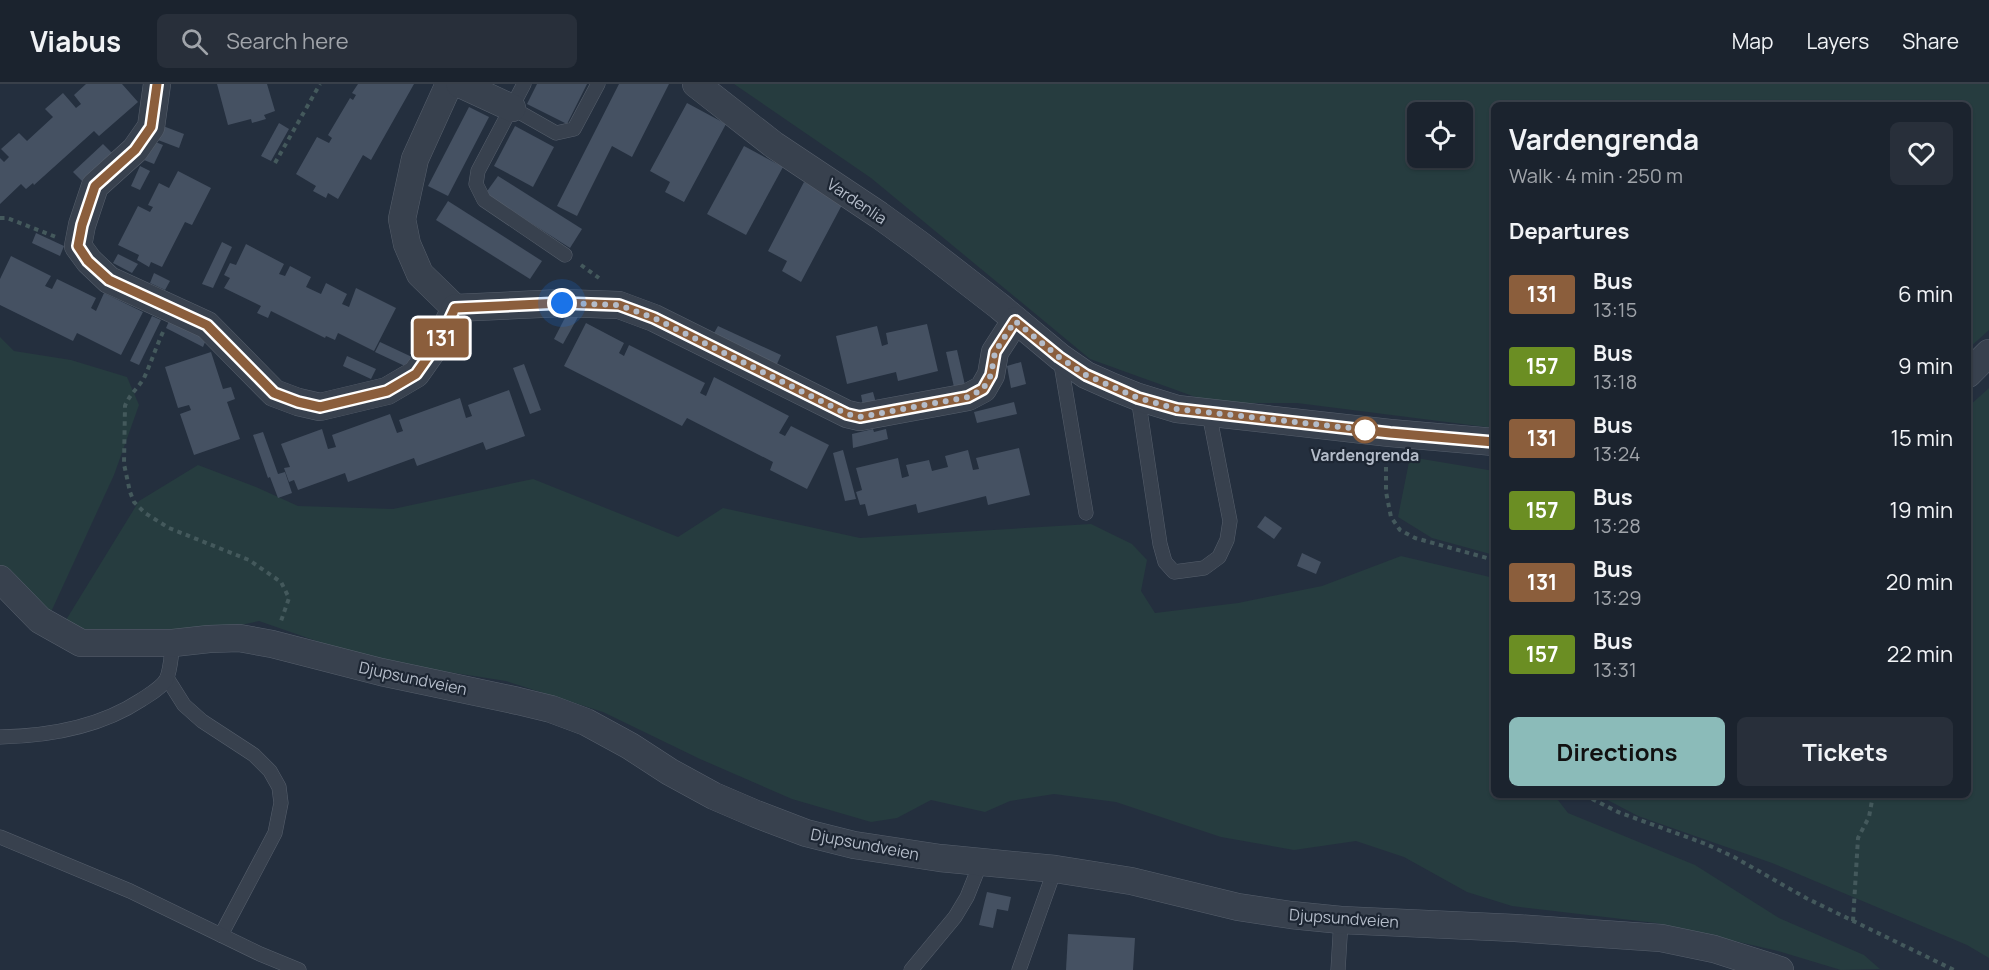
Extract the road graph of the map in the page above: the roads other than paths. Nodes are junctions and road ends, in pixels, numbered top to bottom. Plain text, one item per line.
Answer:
1 (157, 84) edge
2 (449, 84) edge
3 (460, 84) edge
4 (598, 84) edge
5 (696, 84) edge
6 (518, 96) edge
7 (565, 255) dead end
8 (455, 308) junction
9 (1015, 321) junction
10 (1989, 352) edge
11 (1059, 357) junction
12 (1971, 371) edge
13 (1138, 398) junction
14 (1209, 413) junction
15 (1491, 442) edge
16 (1086, 513) dead end
17 (0, 579) edge
18 (173, 644) junction
19 (167, 678) junction
20 (0, 737) edge
21 (0, 837) edge
22 (981, 862) junction
23 (1055, 869) junction
24 (1341, 921) junction
25 (221, 936) junction
26 (299, 970) edge
27 (911, 970) edge
28 (1019, 970) edge
29 (1338, 970) edge
30 (1780, 970) edge

1 - 8 street
2 - 8 street
3 - 6 street
4 - 6 lane
5 - 9 street, Vardenlia
6 - 7 lane
8 - 9 street
9 - 11 street, Vardenlia
10 - 12 street
11 - 13 street, Vardenlia
11 - 16 lane
13 - 14 street, Vardenlia
13 - 14 lane
14 - 15 street, Vardenlia
17 - 18 street, Djupsundveien
18 - 19 lane
18 - 22 street, Djupsundveien
19 - 20 lane
19 - 25 lane
21 - 25 lane
22 - 23 street, Djupsundveien
22 - 27 lane
23 - 24 street, Djupsundveien
23 - 28 lane
24 - 29 lane
24 - 30 street, Djupsundveien
25 - 26 lane

